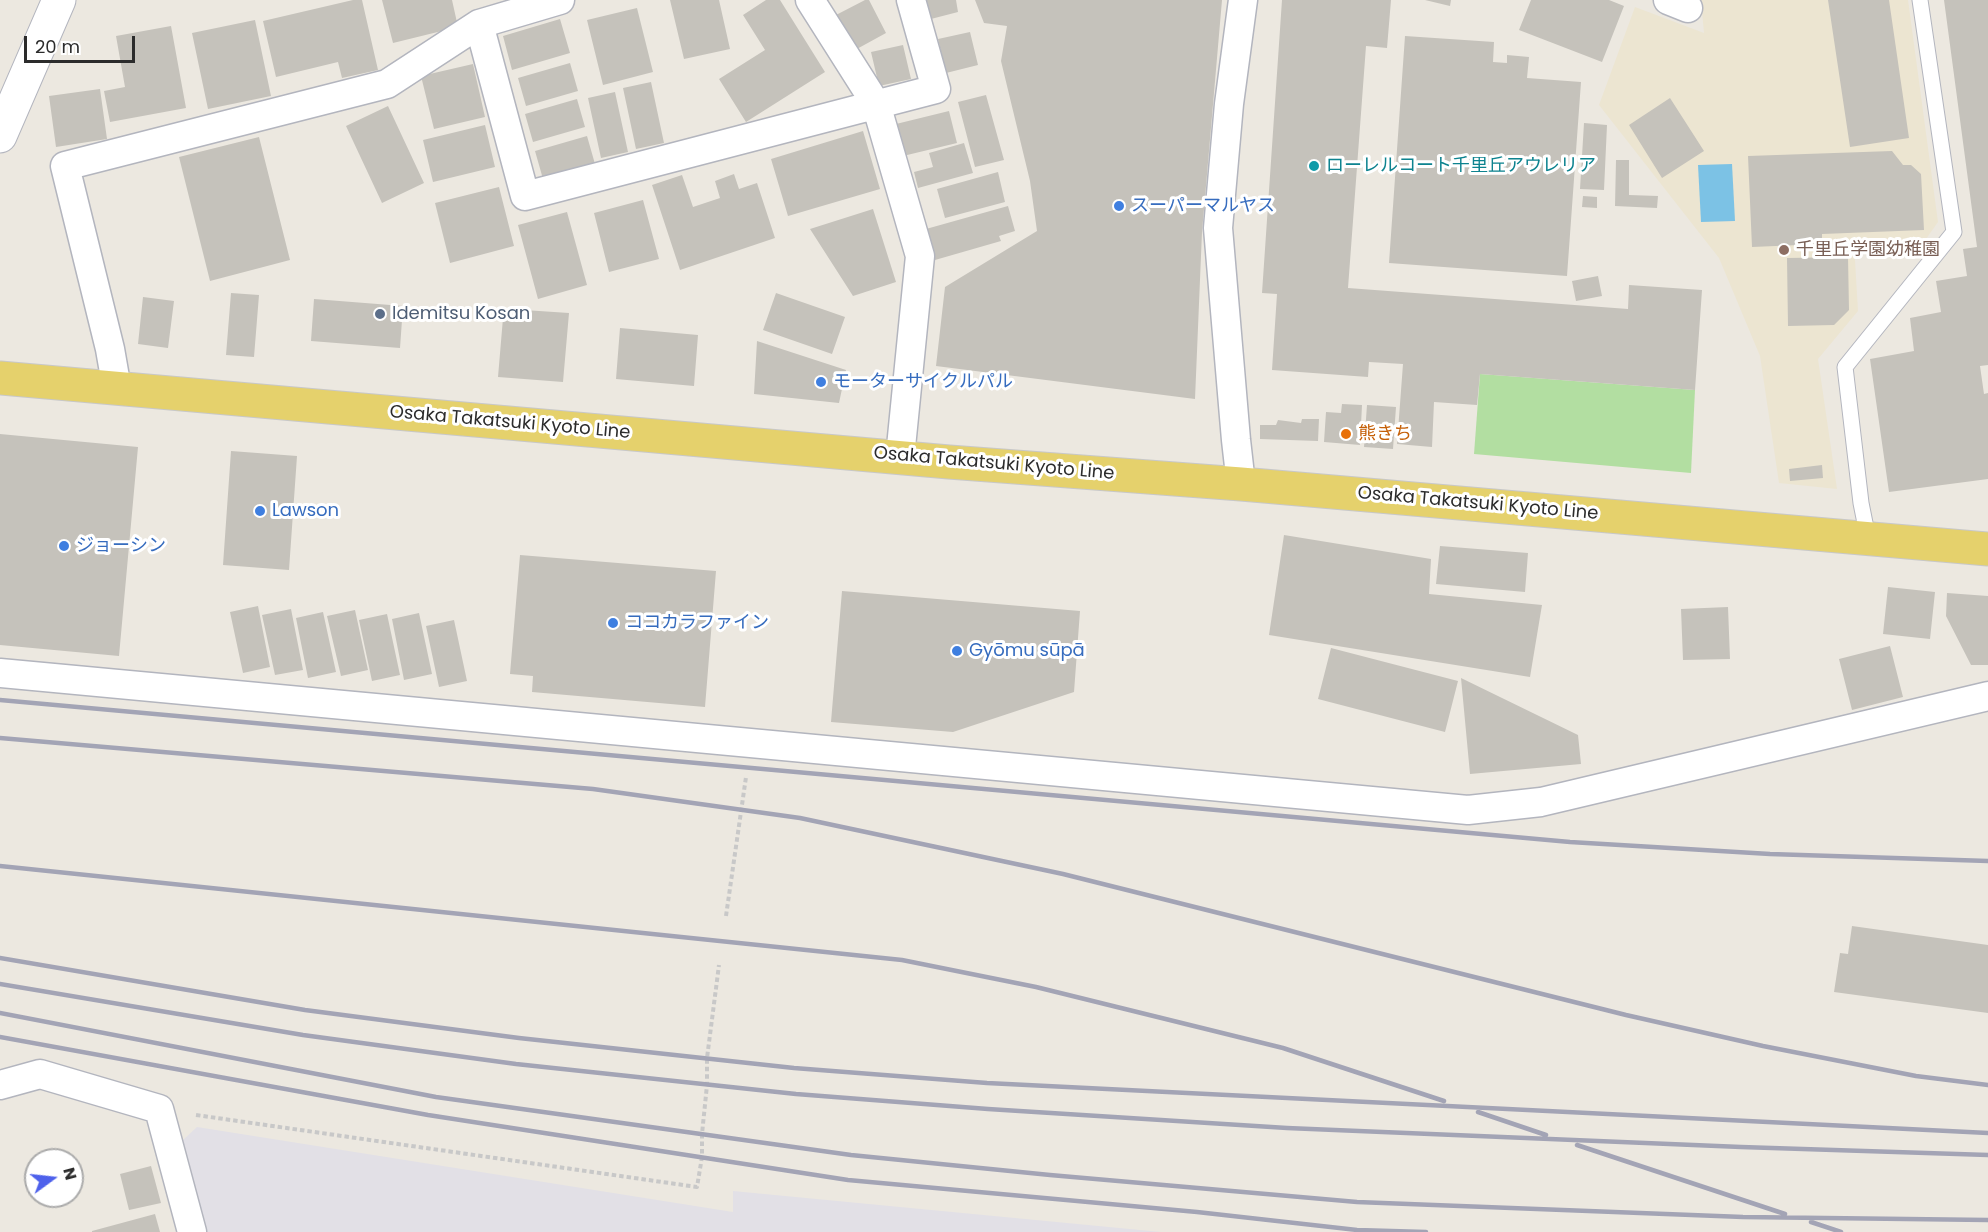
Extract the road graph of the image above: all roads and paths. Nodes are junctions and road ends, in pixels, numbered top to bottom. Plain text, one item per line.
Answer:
1 (59, 0) edge
2 (560, 0) edge
3 (810, 0) edge
4 (911, 0) edge
5 (1244, 0) edge
6 (1920, 0) edge
7 (479, 24) junction
8 (876, 104) junction
9 (0, 136) edge
10 (0, 378) edge
11 (117, 389) junction
12 (900, 457) junction
13 (1241, 484) junction
14 (1868, 538) junction
15 (1988, 549) edge
16 (0, 673) edge
17 (1988, 696) edge
18 (751, 743) junction
19 (726, 916) dead end
20 (719, 966) dead end
21 (0, 1085) edge
22 (159, 1109) junction
23 (192, 1232) edge

1 - 9 street
2 - 7 street
3 - 8 street
4 - 8 street
5 - 13 street
6 - 14 lane
7 - 8 street
7 - 11 street
8 - 12 street
10 - 11 main road, Osaka Takatsuki Kyoto Line
11 - 12 main road, Osaka Takatsuki Kyoto Line
12 - 13 main road, Osaka Takatsuki Kyoto Line
13 - 14 main road, Osaka Takatsuki Kyoto Line
14 - 15 main road, Osaka Takatsuki Kyoto Line
16 - 18 street
17 - 18 street
18 - 19 path
20 - 22 path
21 - 22 street
22 - 23 street

